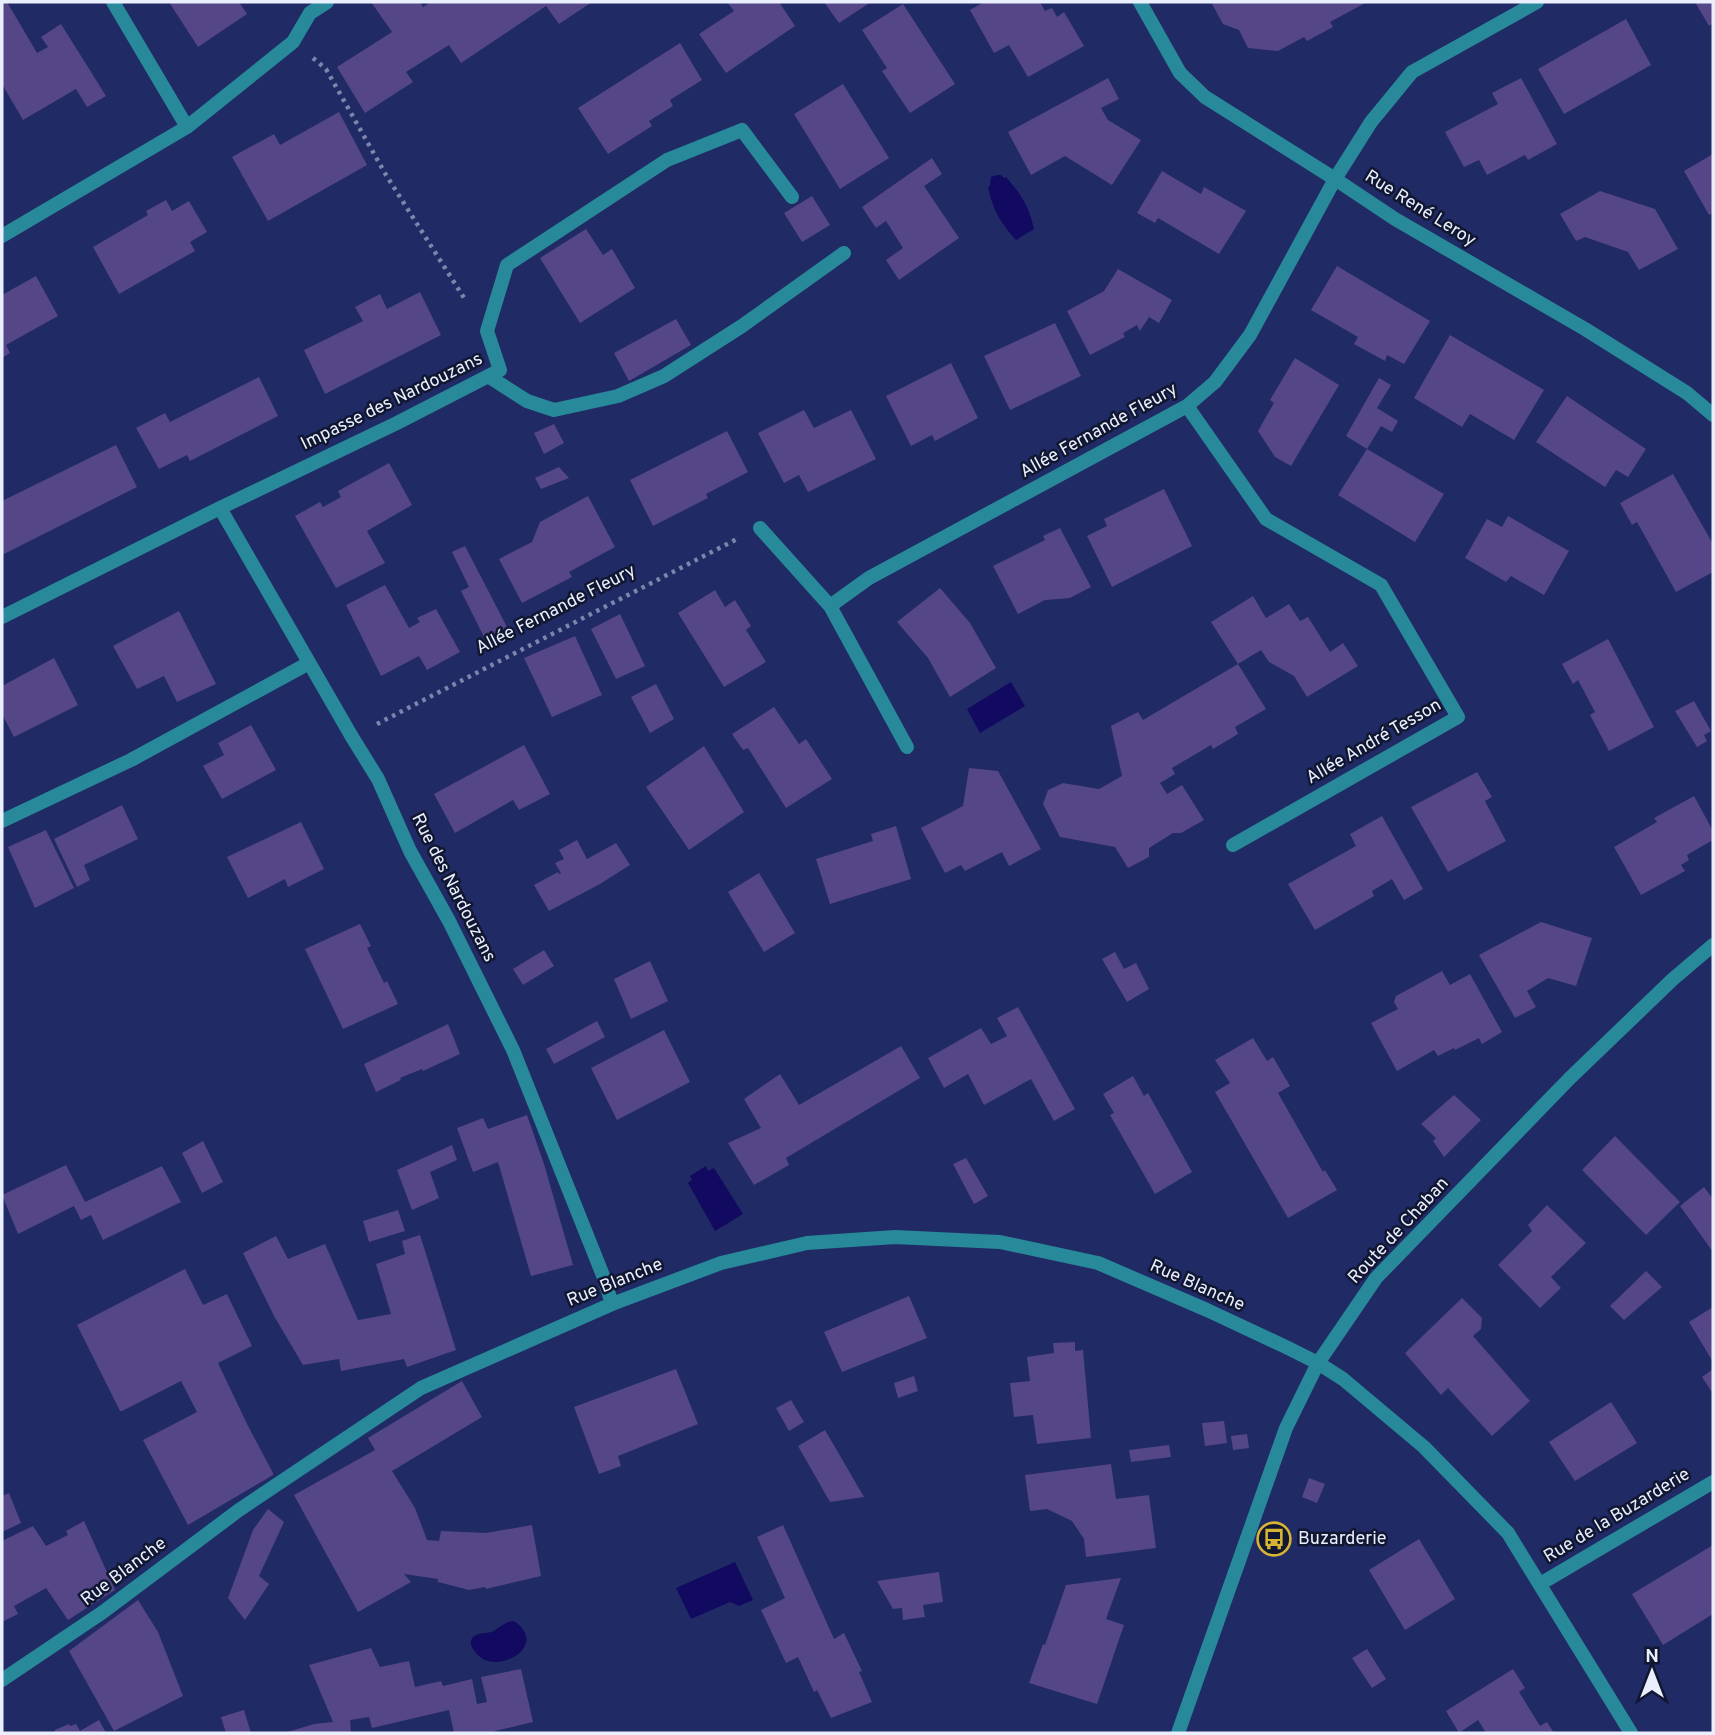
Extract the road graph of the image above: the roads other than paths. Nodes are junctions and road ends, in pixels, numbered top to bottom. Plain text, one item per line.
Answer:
1 (113, 2) edge
2 (327, 2) edge
3 (1140, 2) edge
4 (1538, 2) edge
5 (187, 127) junction
6 (1335, 178) junction
7 (792, 197) dead end
8 (2, 236) edge
9 (844, 253) dead end
10 (488, 376) junction
11 (1187, 406) junction
12 (1713, 415) edge
13 (220, 508) junction
14 (760, 528) road end
15 (830, 606) junction
16 (2, 617) edge
17 (309, 663) junction
18 (907, 747) dead end
19 (2, 821) edge
20 (1233, 845) dead end
21 (1713, 945) edge
22 (612, 1304) junction
23 (1318, 1363) junction
24 (1713, 1482) edge
25 (1540, 1584) junction
26 (2, 1680) edge
27 (1178, 1733) edge
28 (1630, 1733) edge

1 - 5 street
2 - 5 street
3 - 6 street, Rue René Leroy
4 - 6 street, Allée Fernande Fleury
5 - 8 street
6 - 11 street, Allée Fernande Fleury
6 - 12 street, Rue René Leroy
7 - 10 street, Impasse des Nardouzans
9 - 10 street
10 - 13 street, Impasse des Nardouzans
11 - 15 street, Allée Fernande Fleury
11 - 20 street, Allée André Tesson
13 - 16 street
13 - 17 street, Rue des Nardouzans
14 - 15 street
15 - 18 street
17 - 19 street
17 - 22 street, Rue des Nardouzans
21 - 23 street, Route de Chaban
22 - 23 street, Rue Blanche
22 - 26 street, Rue Blanche
23 - 25 street, Rue de la Buzarderie
23 - 27 street, Route de Chaban
24 - 25 street, Rue de la Buzarderie
25 - 28 street, Rue de la Buzarderie

